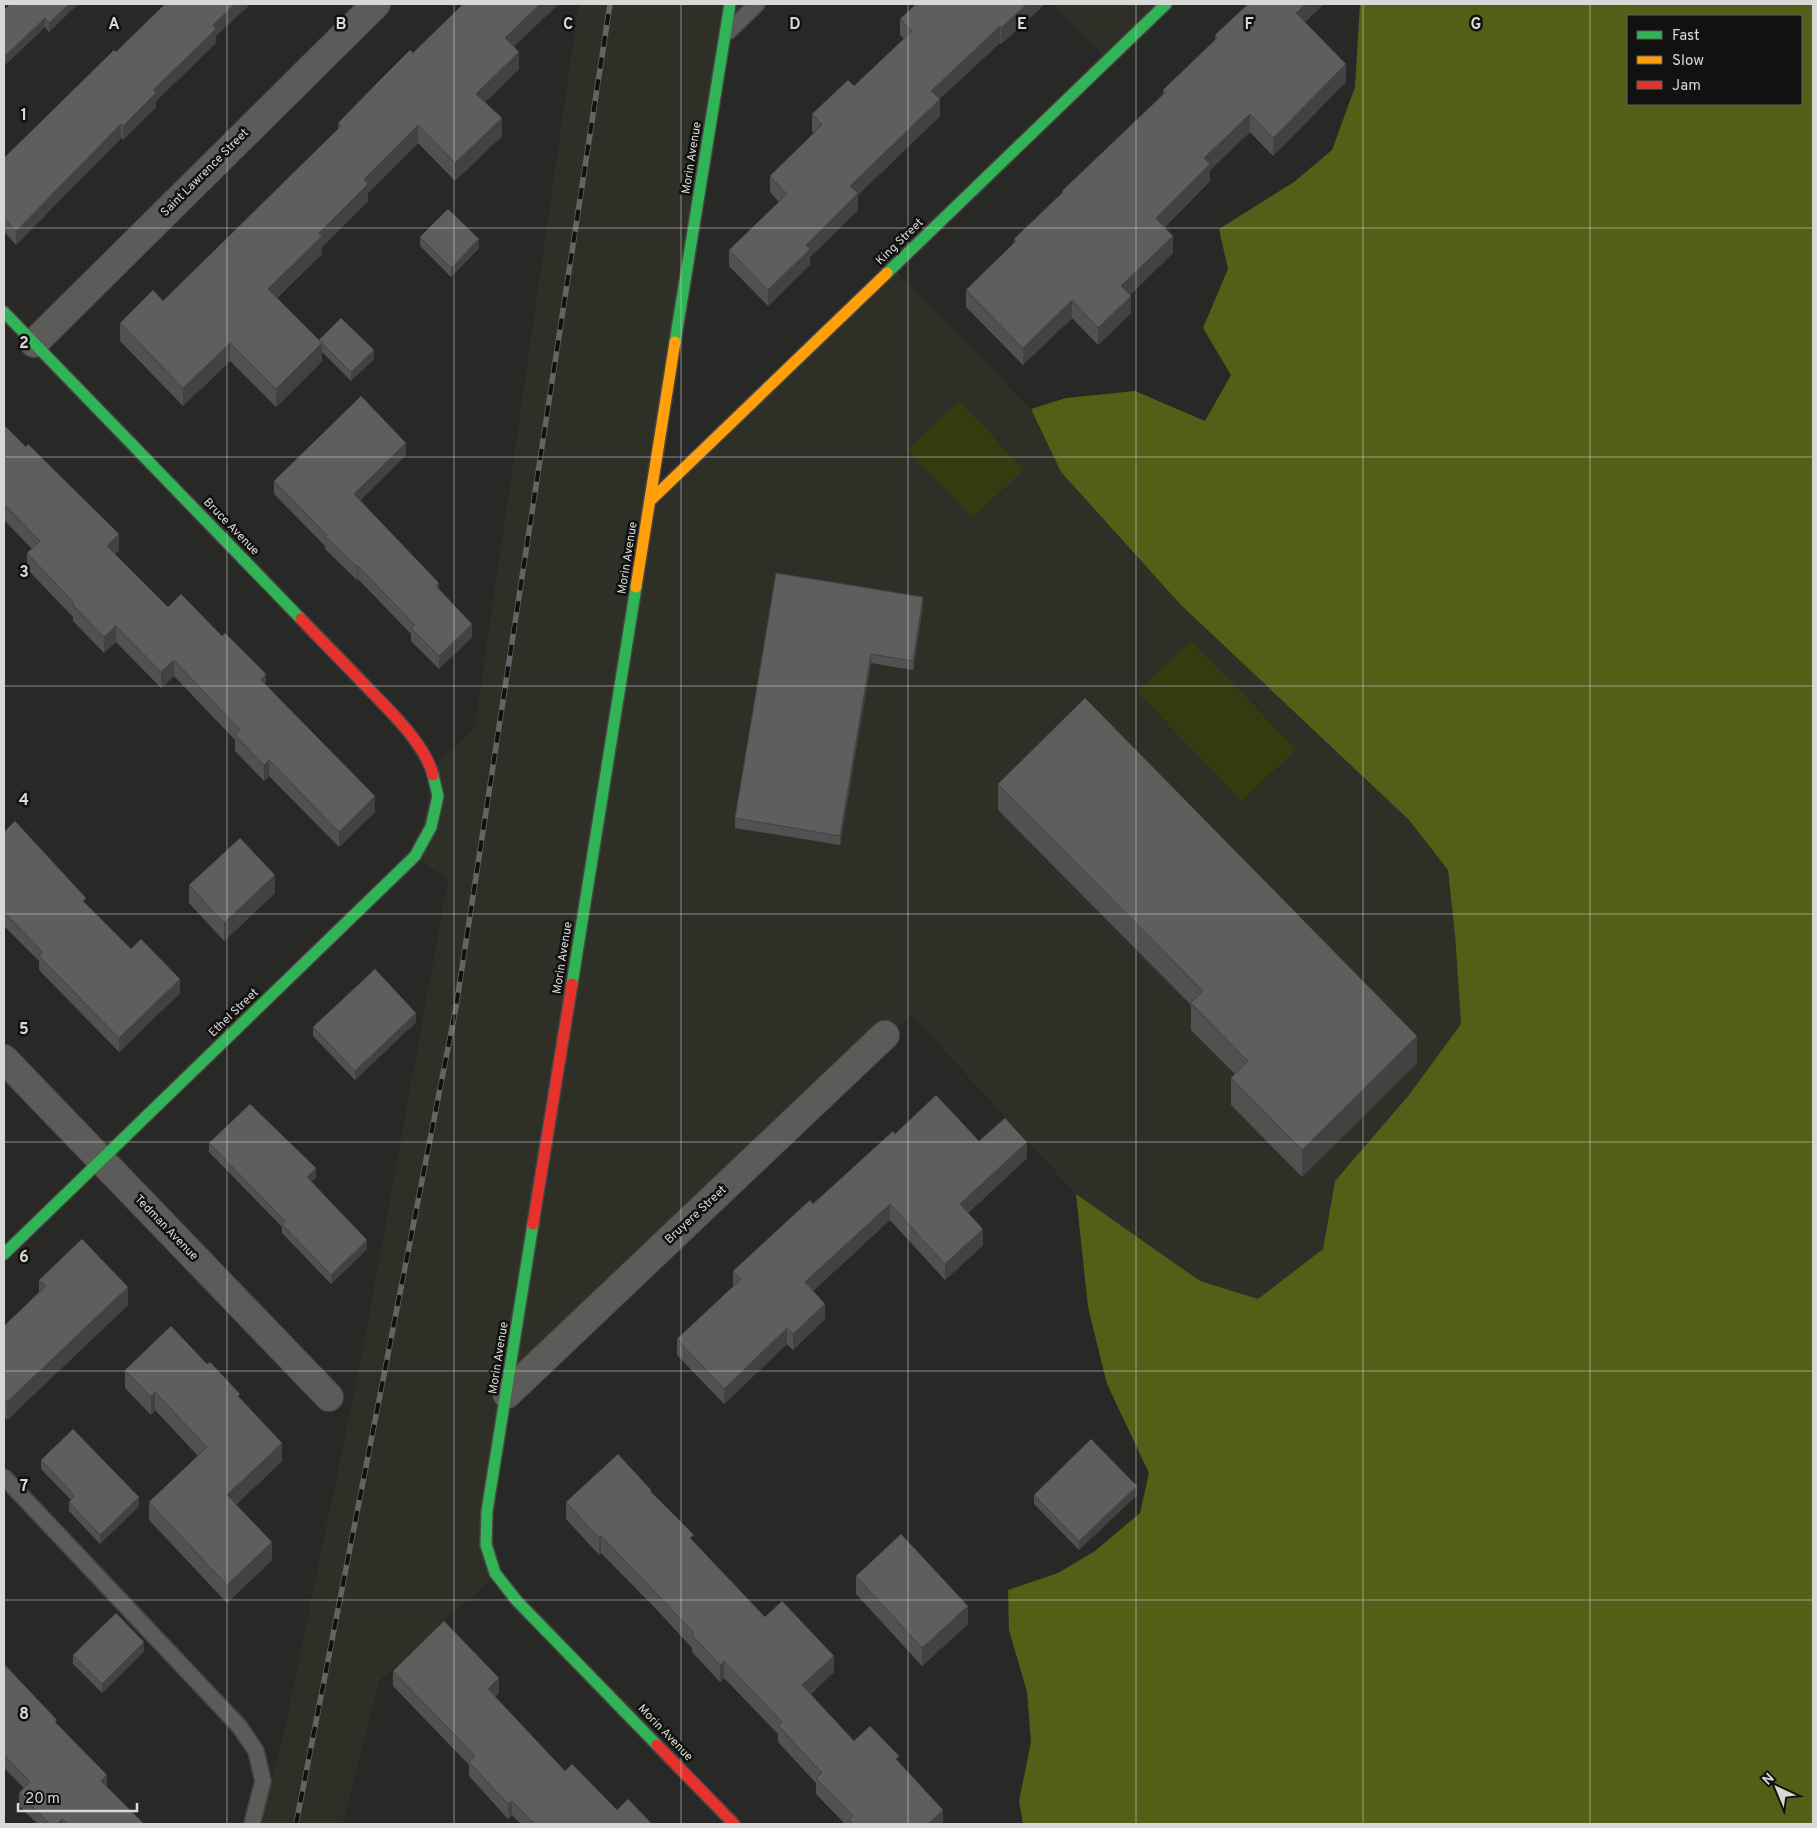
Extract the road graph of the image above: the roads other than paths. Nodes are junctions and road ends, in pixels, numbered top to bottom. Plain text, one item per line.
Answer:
1 (376, 4) edge
2 (730, 4) edge
3 (757, 4) edge
4 (1166, 4) edge
5 (726, 35) junction
6 (4, 312) edge
7 (34, 343) junction
8 (652, 499) junction
9 (431, 768) joint
10 (885, 1035) dead end
11 (4, 1059) edge
12 (102, 1160) junction
13 (4, 1254) edge
14 (507, 1394) junction
15 (329, 1397) dead end
16 (4, 1477) edge
17 (252, 1824) edge
18 (734, 1824) edge

1 - 7 street, Saint Lawrence Street
2 - 5 street, Morin Avenue
3 - 5 lane
4 - 8 street, King Street
5 - 8 street, Morin Avenue
6 - 7 street, Bruce Avenue
7 - 9 street, Bruce Avenue
8 - 14 street, Morin Avenue
9 - 12 street, Ethel Street
10 - 14 street, Bruyere Street
11 - 12 street, Tedman Avenue
12 - 13 street, Ethel Street
12 - 15 street, Tedman Avenue
14 - 18 street, Morin Avenue
16 - 17 lane

